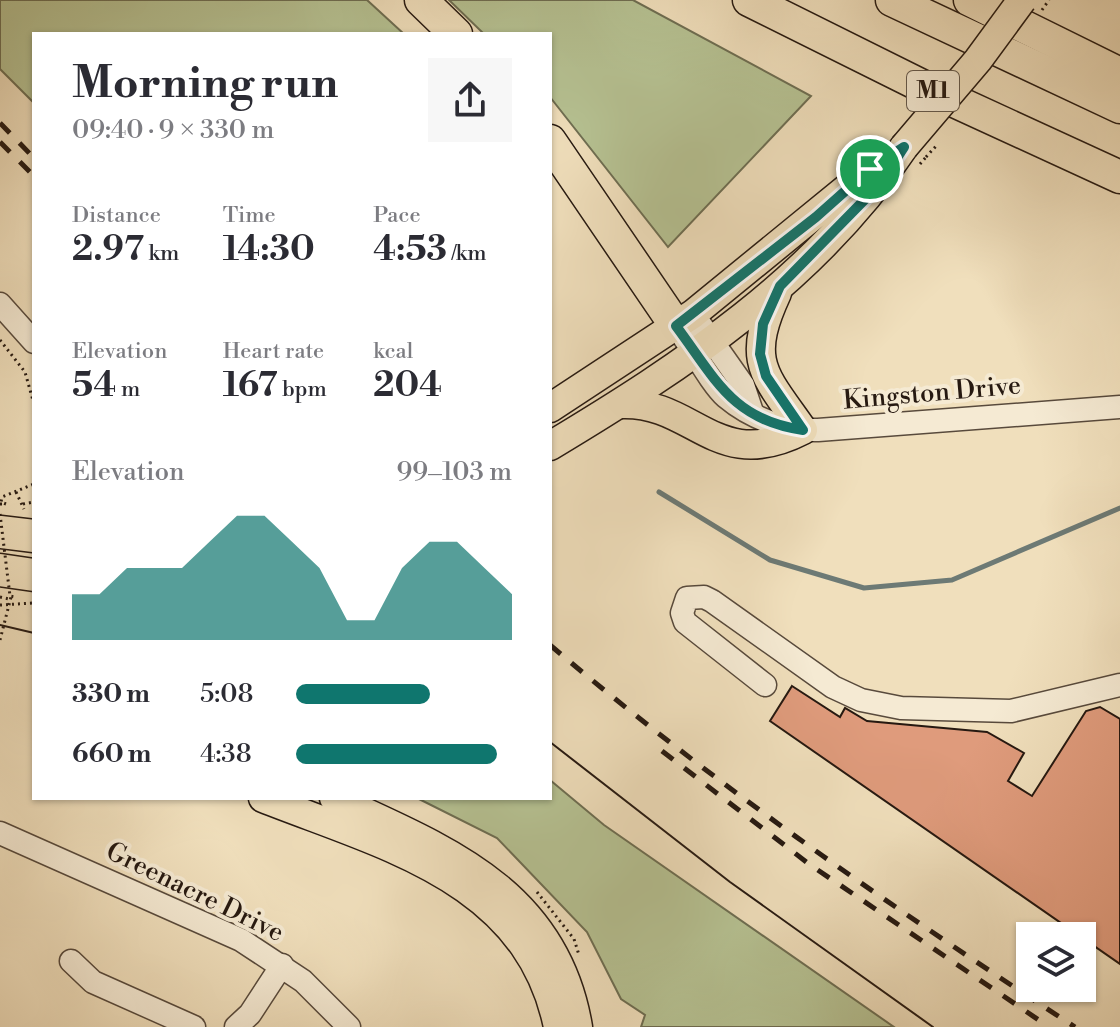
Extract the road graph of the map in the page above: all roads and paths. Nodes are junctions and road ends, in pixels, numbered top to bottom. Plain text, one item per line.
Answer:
1 (421, 0) edge
2 (749, 0) edge
3 (892, 0) edge
4 (970, 0) edge
5 (1022, 0) edge
6 (454, 32) edge
7 (1120, 74) edge
8 (1120, 107) edge
9 (552, 144) edge
10 (904, 147) junction
11 (1120, 177) edge
12 (780, 286) junction
13 (0, 304) edge
14 (685, 320) junction
15 (0, 340) edge
16 (32, 340) edge
17 (705, 348) junction
18 (32, 397) edge
19 (621, 404) junction
20 (552, 407) edge
21 (1120, 407) edge
22 (803, 430) junction
23 (552, 445) edge
24 (32, 485) edge
25 (16, 492) junction
26 (0, 501) edge
27 (0, 514) edge
28 (27, 516) edge
29 (3, 518) edge
30 (15, 585) edge
31 (0, 597) edge
32 (32, 603) edge
33 (0, 605) edge
34 (9, 607) junction
35 (2, 634) edge
36 (0, 640) edge
37 (765, 685) dead end
38 (1120, 685) edge
39 (268, 800) edge
40 (338, 800) edge
41 (0, 833) edge
42 (71, 961) dead end
43 (282, 965) junction
44 (194, 1027) edge
45 (236, 1027) edge
46 (349, 1027) edge
47 (558, 1027) edge
48 (578, 1027) edge

1 - 6 highway
2 - 11 highway, M1
3 - 8 highway, M1
4 - 7 highway
5 - 10 main road, bridge
9 - 14 highway
10 - 12 main road
10 - 14 main road
12 - 17 main road
12 - 22 main road
13 - 16 street
14 - 17 street, Kingston Drive
14 - 20 main road
15 - 18 path
17 - 19 main road
17 - 22 street, Kingston Drive
19 - 22 main road
19 - 23 main road
21 - 22 street, Kingston Drive
24 - 25 path
25 - 26 path
25 - 28 path
26 - 29 path
27 - 30 path, bridge
28 - 29 highway
30 - 31 path
30 - 34 path
32 - 34 path
33 - 34 path
34 - 35 path
35 - 36 path
37 - 38 street
39 - 47 main road
40 - 48 main road
41 - 43 street, Greenacre Drive
42 - 44 street
43 - 45 street
43 - 46 street, Greenacre Drive

